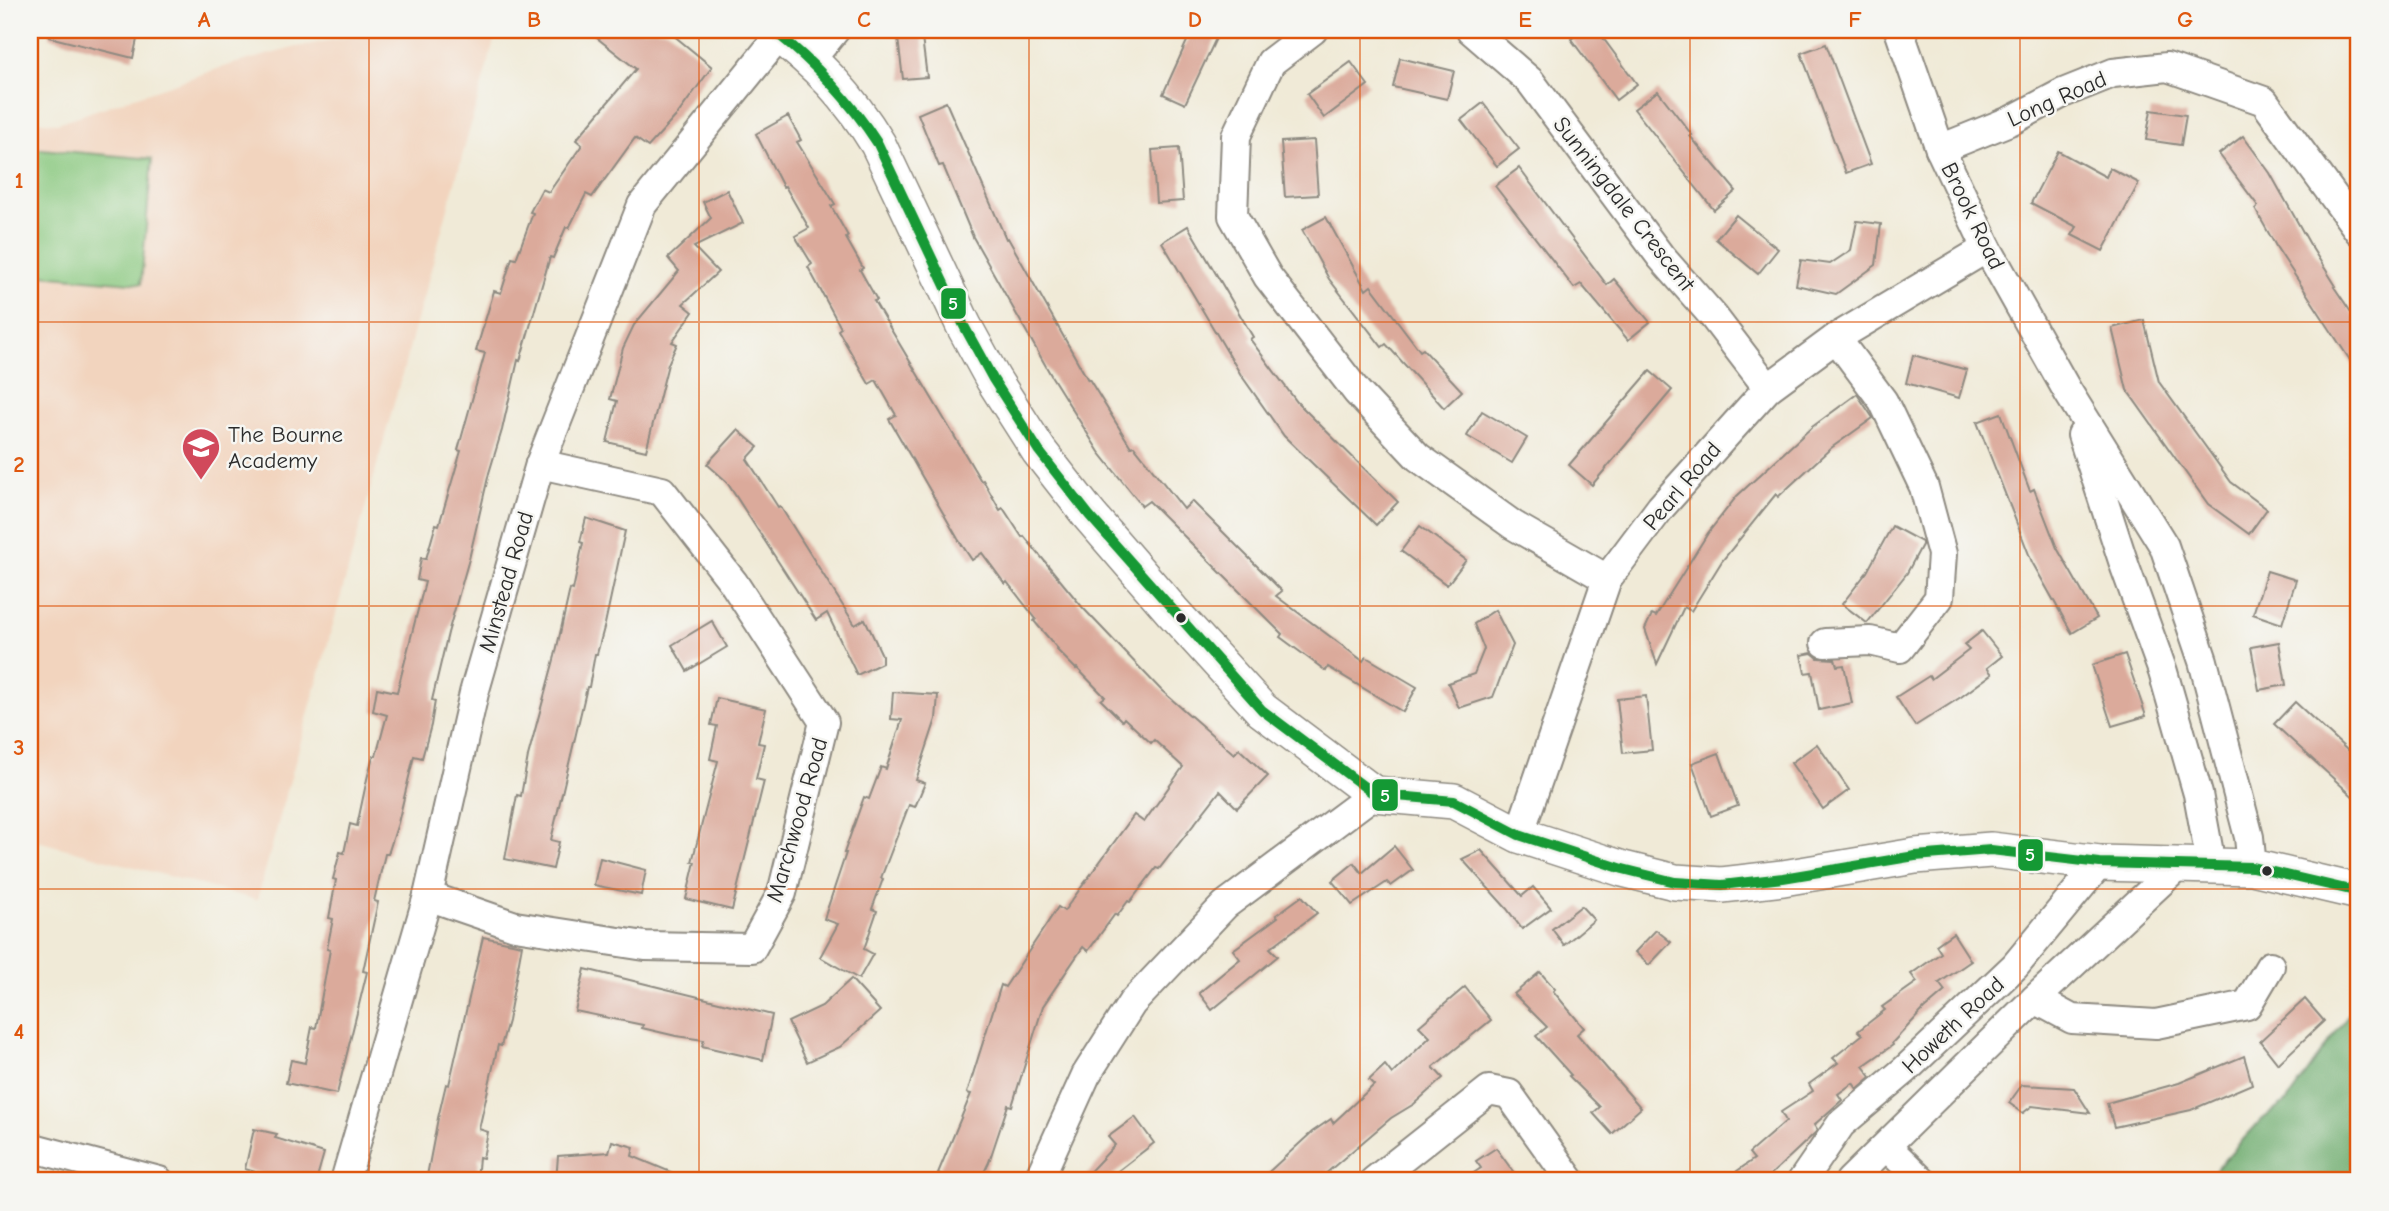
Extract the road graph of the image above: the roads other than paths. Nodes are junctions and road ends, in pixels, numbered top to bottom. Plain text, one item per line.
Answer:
1 (835, 30) edge
2 (1313, 30) edge
3 (1471, 30) edge
4 (1899, 30) edge
5 (777, 32) edge
6 (811, 59) junction
7 (1940, 149) junction
8 (2355, 214) edge
9 (1987, 248) junction
10 (1836, 338) junction
11 (1768, 388) junction
12 (2068, 392) junction
13 (540, 464) junction
14 (1608, 579) junction
15 (1825, 643) dead end
16 (1374, 794) junction
17 (1519, 835) junction
18 (2100, 863) junction
19 (2193, 866) junction
20 (2252, 867) junction
21 (2359, 892) edge
22 (428, 897) junction
23 (2270, 967) dead end
24 (2035, 999) junction
25 (30, 1147) edge
26 (1887, 1147) junction
27 (159, 1181) edge
28 (345, 1181) edge
29 (1038, 1181) edge
30 (1374, 1181) edge
31 (1571, 1181) edge
32 (1801, 1181) edge
33 (1850, 1181) edge
34 (1922, 1181) edge

1 - 6 street
2 - 14 street
3 - 11 street, Sunningdale Crescent
4 - 7 street, Brook Road
5 - 6 street
5 - 13 street, Minstead Road
6 - 16 street
7 - 8 street, Long Road
7 - 9 street, Brook Road
9 - 10 street, Pearl Road
9 - 12 street, Brook Road
10 - 11 street, Pearl Road
10 - 15 street
11 - 14 street, Pearl Road
12 - 19 street, Brook Road
12 - 20 street, Brook Road
13 - 22 street, Minstead Road
13 - 22 street, Marchwood Road
14 - 17 street, Pearl Road
16 - 17 street
16 - 29 street
17 - 18 street
18 - 19 street
18 - 32 street, Howeth Road
19 - 20 street
19 - 24 street, Howeth Road
20 - 21 street
22 - 28 street, Minstead Road
23 - 24 street, Howeth Road
24 - 26 street, Howeth Road
25 - 27 street
26 - 33 street, Howeth Road
26 - 34 street
30 - 31 street

